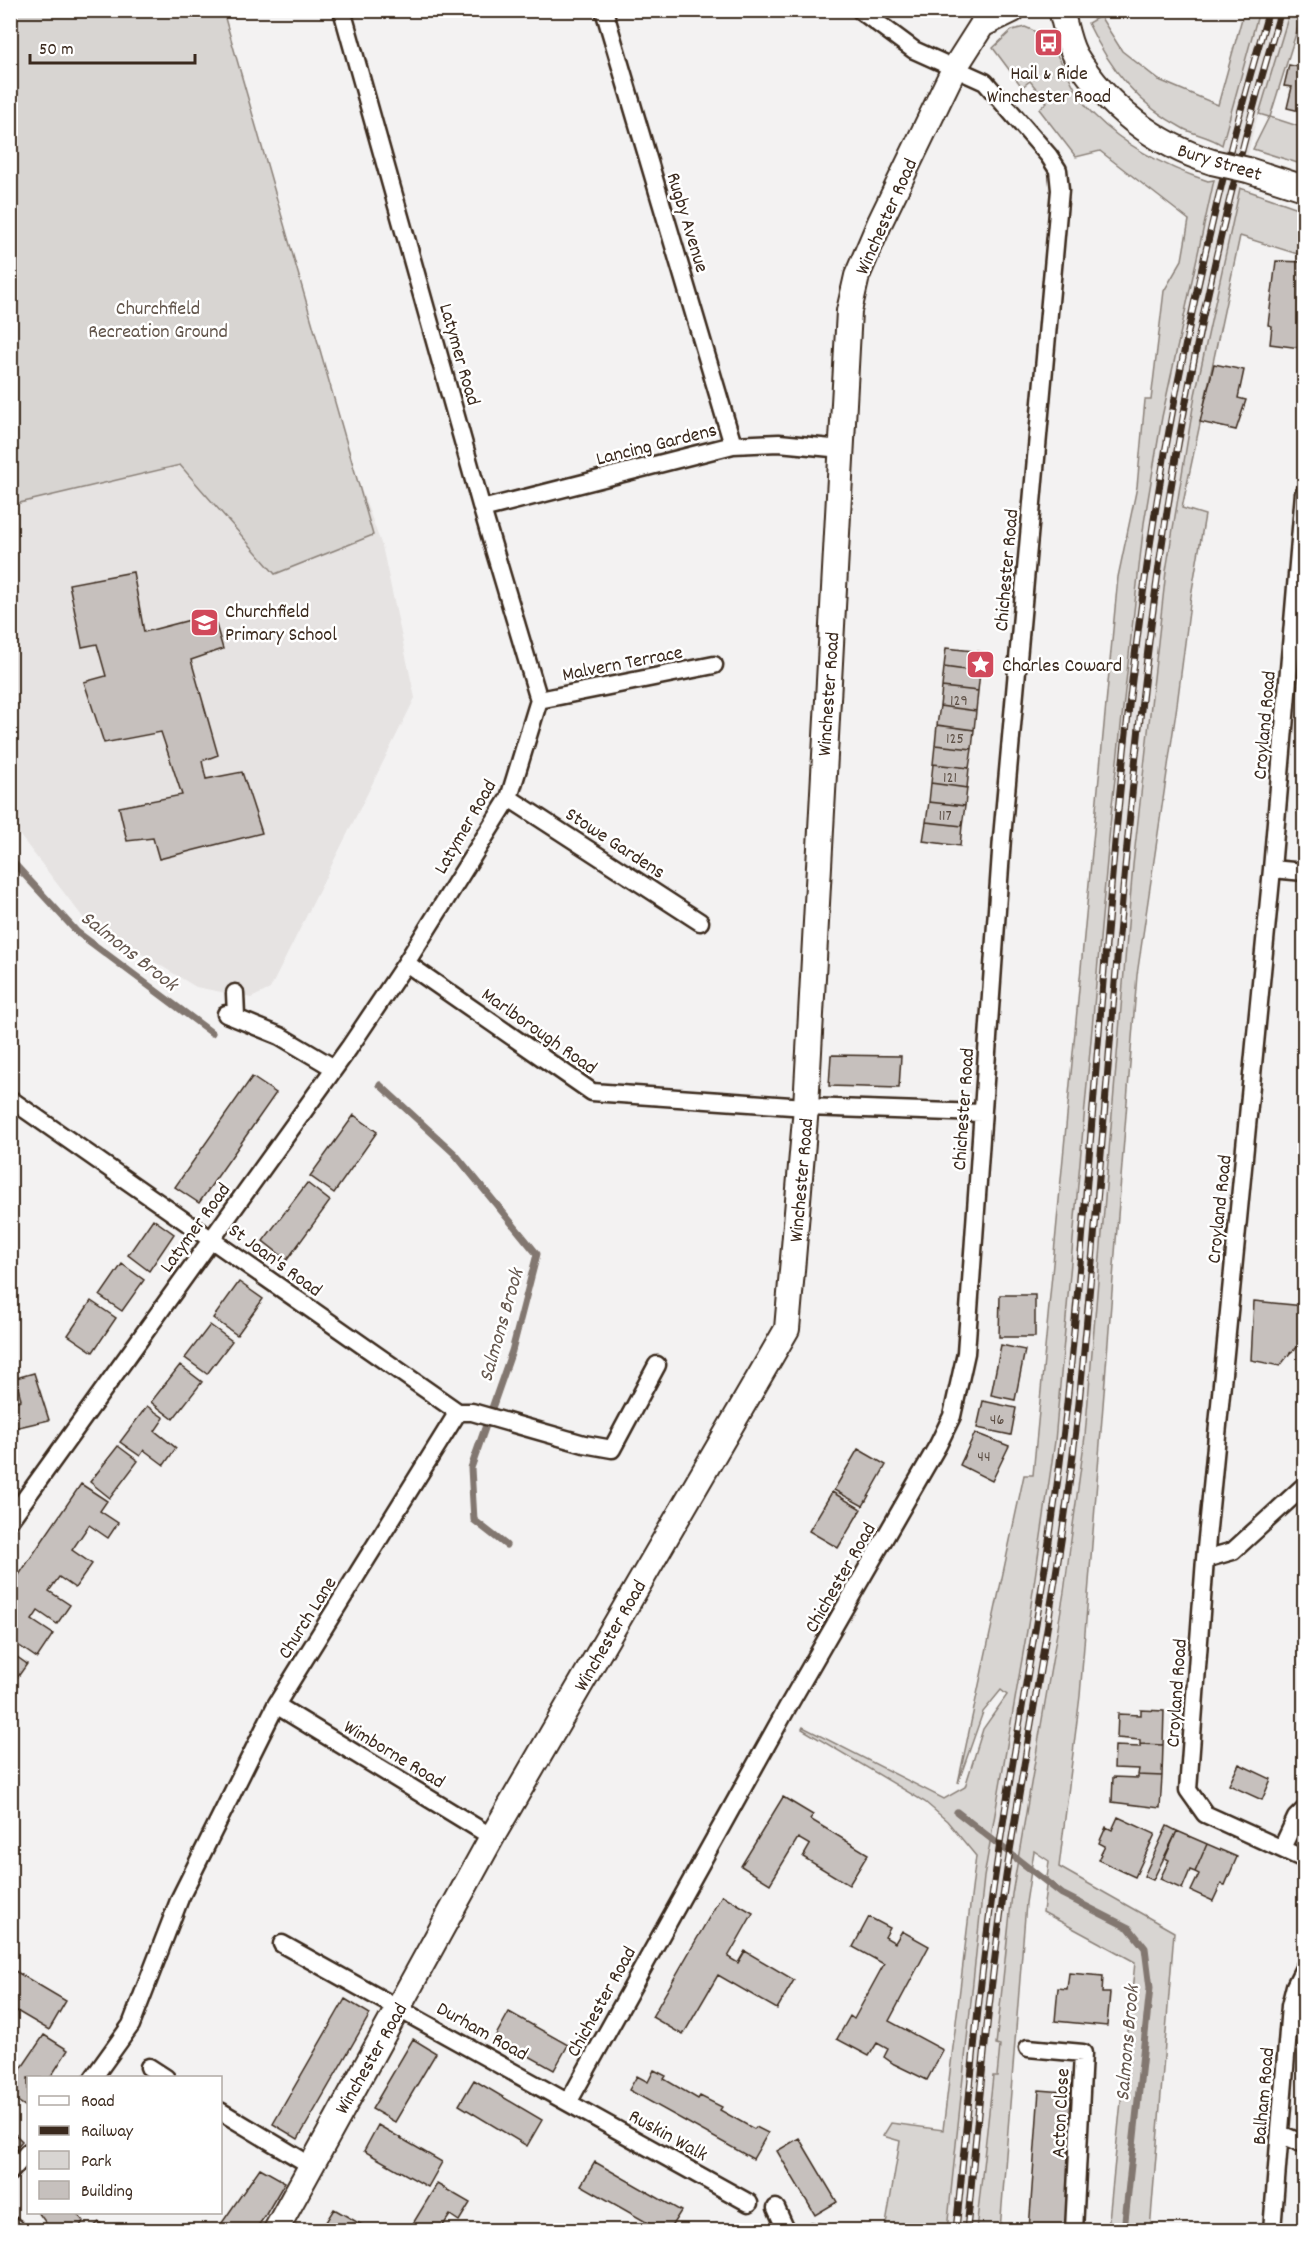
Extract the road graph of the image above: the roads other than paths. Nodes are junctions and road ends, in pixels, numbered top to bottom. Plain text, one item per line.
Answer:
1 (342, 10) edge
2 (604, 10) edge
3 (860, 10) edge
4 (1013, 10) edge
5 (1061, 10) edge
6 (984, 18) edge
7 (954, 69) junction
8 (1305, 188) edge
9 (734, 445) junction
10 (842, 449) junction
11 (1305, 494) edge
12 (482, 509) junction
13 (714, 665) dead end
14 (539, 700) junction
15 (509, 798) junction
16 (1272, 868) junction
17 (1305, 872) edge
18 (700, 922) dead end
19 (406, 963) junction
20 (235, 993) dead end
21 (334, 1068) junction
22 (10, 1099) edge
23 (806, 1107) junction
24 (981, 1113) junction
25 (213, 1238) junction
26 (657, 1365) dead end
27 (465, 1412) junction
28 (1305, 1486) edge
29 (12, 1514) edge
30 (1205, 1559) junction
31 (276, 1705) junction
32 (1305, 1810) edge
33 (492, 1837) junction
34 (1282, 1848) junction
35 (1305, 1858) edge
36 (282, 1944) dead end
37 (1305, 1968) edge
38 (400, 2007) junction
39 (1028, 2048) dead end
40 (149, 2067) dead end
41 (94, 2076) edge
42 (163, 2076) edge
43 (569, 2101) junction
44 (222, 2111) edge
45 (1280, 2134) junction
46 (1305, 2144) edge
47 (27, 2153) edge
48 (310, 2165) junction
49 (10, 2172) edge
50 (748, 2203) dead end
51 (776, 2208) dead end
52 (276, 2230) edge
53 (786, 2230) edge
54 (1074, 2230) edge
55 (1272, 2230) edge

1 - 12 street, Latymer Road
2 - 9 street, Rugby Avenue
3 - 7 street, Chichester Road
4 - 6 street, Winchester Road
5 - 8 street, Bury Street, bridge
6 - 7 street, Winchester Road
7 - 10 street, Winchester Road
7 - 24 street, Chichester Road
9 - 10 street, Lancing Gardens
9 - 12 street, Lancing Gardens
10 - 23 street, Winchester Road
11 - 16 street, Croyland Road
12 - 14 street, Latymer Road
13 - 14 street, Malvern Terrace
14 - 15 street, Latymer Road
15 - 18 street, Stowe Gardens
15 - 19 street, Latymer Road
16 - 17 street
16 - 30 street, Croyland Road
19 - 21 street, Latymer Road
19 - 23 street, Marlborough Road
20 - 21 street
21 - 25 street, Latymer Road
22 - 25 street, St Joan's Road
23 - 24 street, Marlborough Road
23 - 33 street, Winchester Road
24 - 43 street, Chichester Road
25 - 27 street, St Joan's Road
25 - 29 street, Latymer Road
26 - 27 street
27 - 31 street, Church Lane
28 - 30 street
30 - 34 street, Croyland Road
31 - 33 street, Wimborne Road
31 - 41 street, Church Lane
32 - 34 street
33 - 38 street, Winchester Road
34 - 35 street, Croyland Road
36 - 38 street, Durham Road
37 - 45 street, Balham Road
38 - 43 street, Durham Road
38 - 48 street, Winchester Road
39 - 54 street, Acton Close
40 - 42 street
43 - 50 street, Ruskin Walk
44 - 48 street
45 - 46 street
45 - 55 street, Balham Road
47 - 49 street
48 - 52 street, Winchester Road
51 - 53 street

